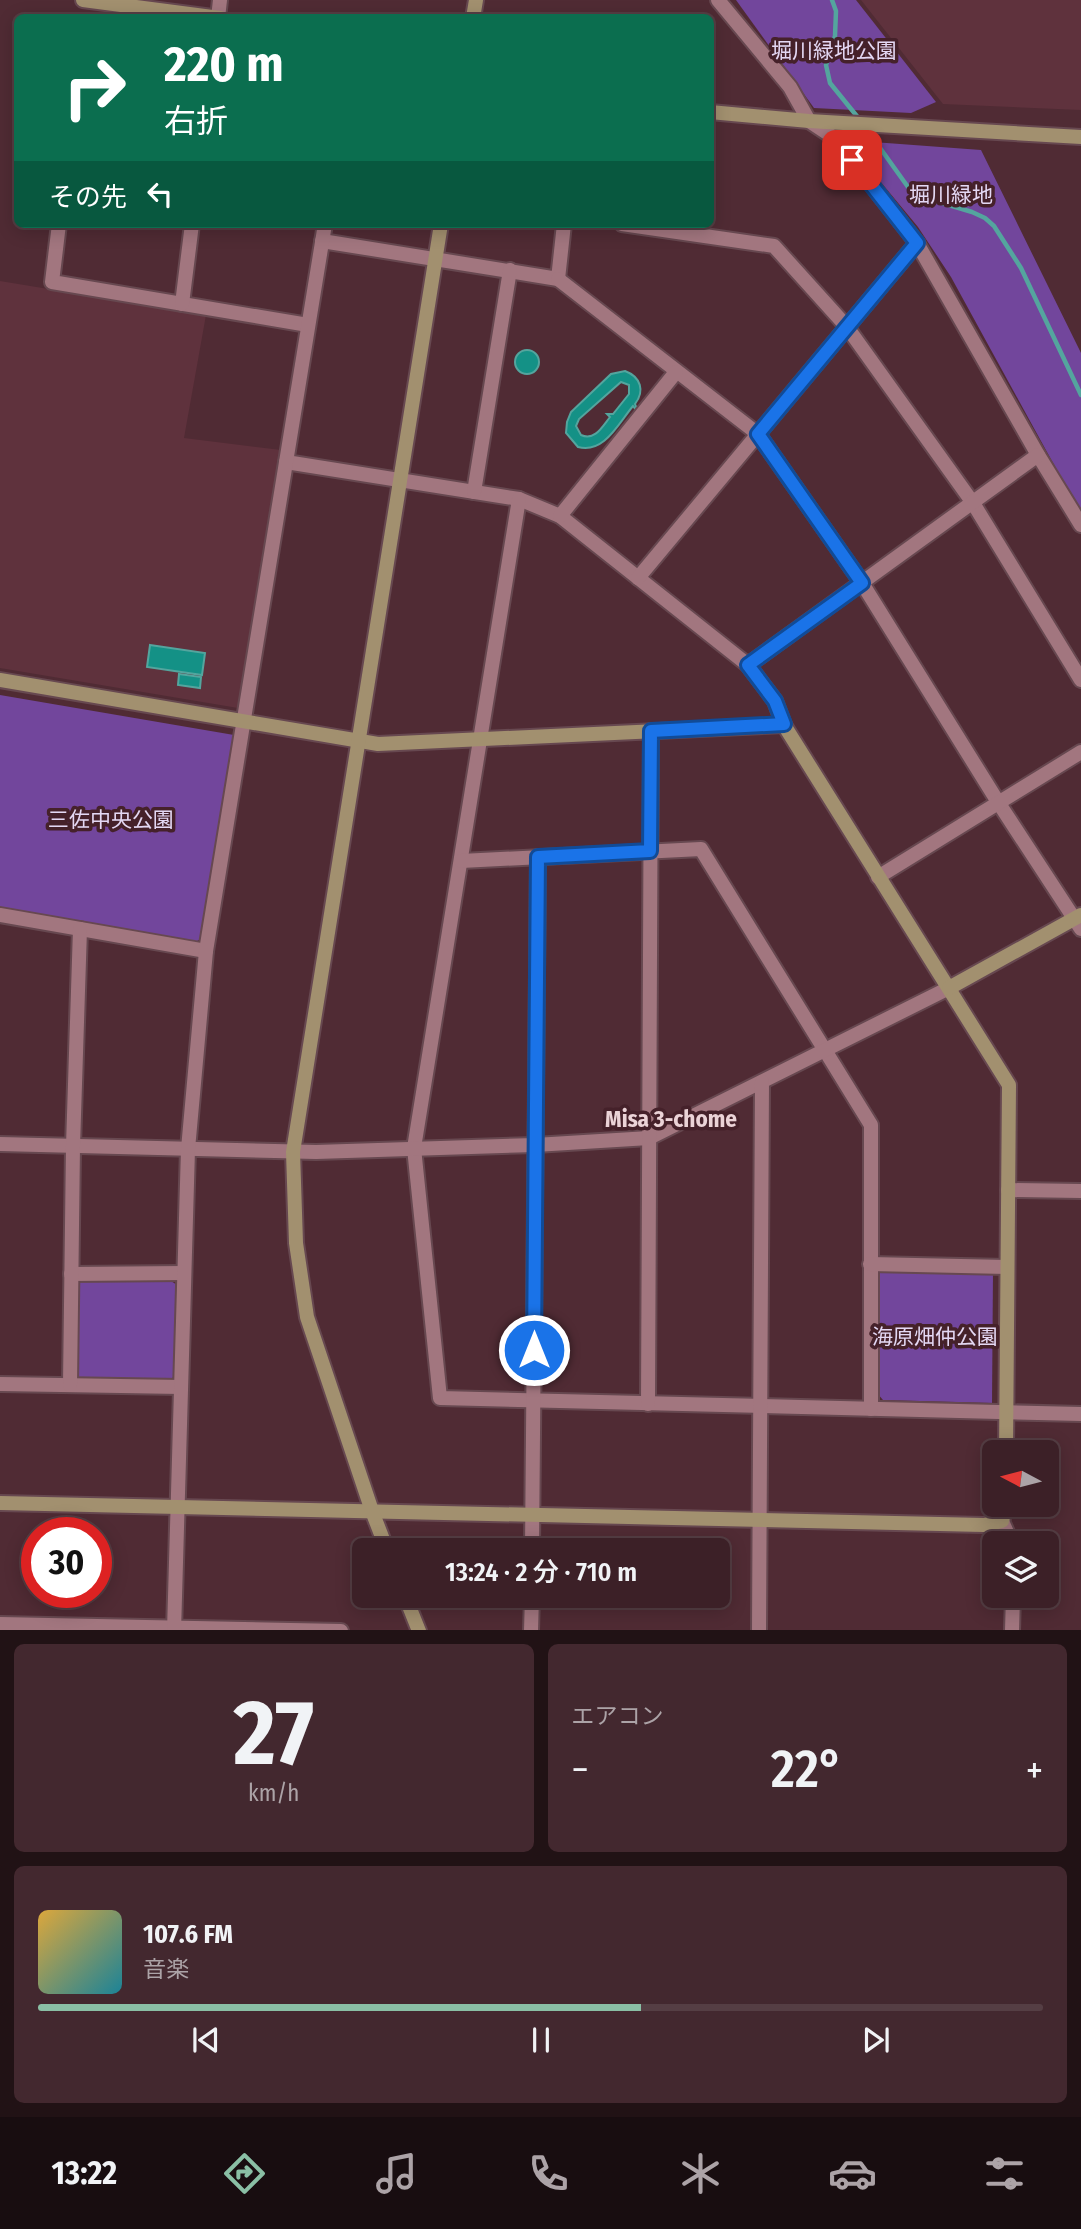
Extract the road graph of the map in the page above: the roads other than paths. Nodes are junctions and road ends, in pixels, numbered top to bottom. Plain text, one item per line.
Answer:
1 (83, 0) edge
2 (718, 0) edge
3 (194, 14) edge
4 (714, 112) edge
5 (808, 121) junction
6 (1081, 137) edge
7 (59, 228) edge
8 (192, 228) edge
9 (324, 228) edge
10 (439, 228) edge
11 (564, 228) edge
12 (678, 228) edge
13 (322, 241) junction
14 (917, 243) junction
15 (435, 258) junction
16 (510, 270) junction
17 (558, 279) junction
18 (182, 304) junction
19 (308, 325) junction
20 (847, 327) junction
21 (676, 372) junction
22 (758, 434) junction
23 (1038, 455) junction
24 (286, 462) junction
25 (400, 480) junction
26 (474, 492) junction
27 (519, 499) junction
28 (972, 503) junction
29 (560, 516) junction
30 (1081, 525) edge
31 (638, 578) junction
32 (862, 583) junction
33 (748, 665) junction
34 (0, 680) edge
35 (1081, 680) edge
36 (243, 721) junction
37 (784, 724) junction
38 (651, 731) junction
39 (480, 739) junction
40 (358, 741) junction
41 (1081, 752) edge
42 (998, 802) junction
43 (650, 851) junction
44 (538, 857) junction
45 (461, 861) junction
46 (878, 877) junction
47 (0, 915) edge
48 (1079, 921) edge
49 (80, 929) junction
50 (206, 951) junction
51 (949, 988) junction
52 (825, 1051) junction
53 (762, 1082) junction
54 (649, 1138) junction
55 (0, 1144) edge
56 (535, 1145) junction
57 (73, 1146) junction
58 (414, 1148) junction
59 (188, 1149) junction
60 (293, 1152) junction
61 (1008, 1190) junction
62 (1081, 1191) edge
63 (870, 1264) junction
64 (1007, 1266) junction
65 (184, 1273) junction
66 (71, 1274) junction
67 (0, 1384) edge
68 (70, 1385) junction
69 (181, 1387) junction
70 (533, 1401) junction
71 (648, 1404) junction
72 (761, 1406) junction
73 (872, 1409) junction
74 (1006, 1413) junction
75 (1081, 1414) edge
76 (1006, 1440) edge
77 (0, 1503) edge
78 (178, 1507) junction
79 (372, 1511) junction
80 (532, 1514) junction
81 (1003, 1517) edge
82 (760, 1519) junction
83 (1002, 1521) junction
84 (1006, 1531) edge
85 (382, 1538) edge
86 (532, 1538) edge
87 (410, 1608) edge
88 (532, 1608) edge
89 (1013, 1608) edge
90 (0, 1624) edge
91 (62, 1628) edge
92 (174, 1629) edge
93 (273, 1630) edge
94 (341, 1630) edge
95 (419, 1630) edge
96 (531, 1630) edge
97 (760, 1630) edge
98 (1012, 1630) edge

1 - 3 street
2 - 5 street
4 - 5 street
5 - 6 street
5 - 14 street
7 - 18 street
8 - 18 street
9 - 13 street
10 - 15 street
11 - 17 street
12 - 20 street
13 - 15 street
13 - 19 street
14 - 20 street
14 - 23 street
15 - 16 street
15 - 25 street
16 - 17 street
16 - 26 street
17 - 21 street
18 - 19 street
19 - 24 street
20 - 22 street
20 - 28 street
21 - 22 street
21 - 29 street
22 - 31 street
22 - 32 street
23 - 28 street
23 - 30 street
24 - 25 street
24 - 36 street
25 - 26 street
25 - 40 street
26 - 27 street
27 - 29 street
27 - 39 street
28 - 32 street
28 - 35 street
29 - 31 street
31 - 33 street
32 - 33 street
32 - 42 street
33 - 37 street
34 - 36 street
36 - 40 street
36 - 50 street
37 - 38 street
37 - 46 street
38 - 39 street
38 - 43 street
39 - 40 street
39 - 45 street
40 - 60 street
41 - 42 street
42 - 46 street
42 - 48 street
43 - 44 street
43 - 52 street
43 - 54 street
44 - 45 street
44 - 56 street
45 - 58 street
46 - 51 street
47 - 49 street
48 - 51 street
49 - 50 street
49 - 57 street
50 - 59 street
51 - 52 street
51 - 61 street
52 - 53 street
52 - 63 street
53 - 54 street
53 - 72 street
54 - 56 street
54 - 71 street
55 - 57 street
56 - 58 street
56 - 70 street
57 - 59 street
57 - 66 street
58 - 60 street
58 - 70 street
59 - 60 street
59 - 65 street
60 - 79 street
61 - 62 street
61 - 64 street
63 - 64 street
63 - 73 street
64 - 74 street
65 - 66 street
65 - 69 street
66 - 68 street
67 - 68 street
68 - 69 street
69 - 78 street
70 - 71 street
70 - 80 street
71 - 72 street
72 - 73 street
72 - 82 street
73 - 74 street
74 - 75 street
74 - 76 street
77 - 78 street
78 - 79 street
78 - 92 street
79 - 80 street
79 - 85 street
80 - 82 street
80 - 86 street
81 - 83 street
82 - 83 street
82 - 97 street
83 - 84 street
87 - 95 street
88 - 96 street
89 - 98 street
90 - 91 street
91 - 92 street
92 - 93 street
93 - 94 street

